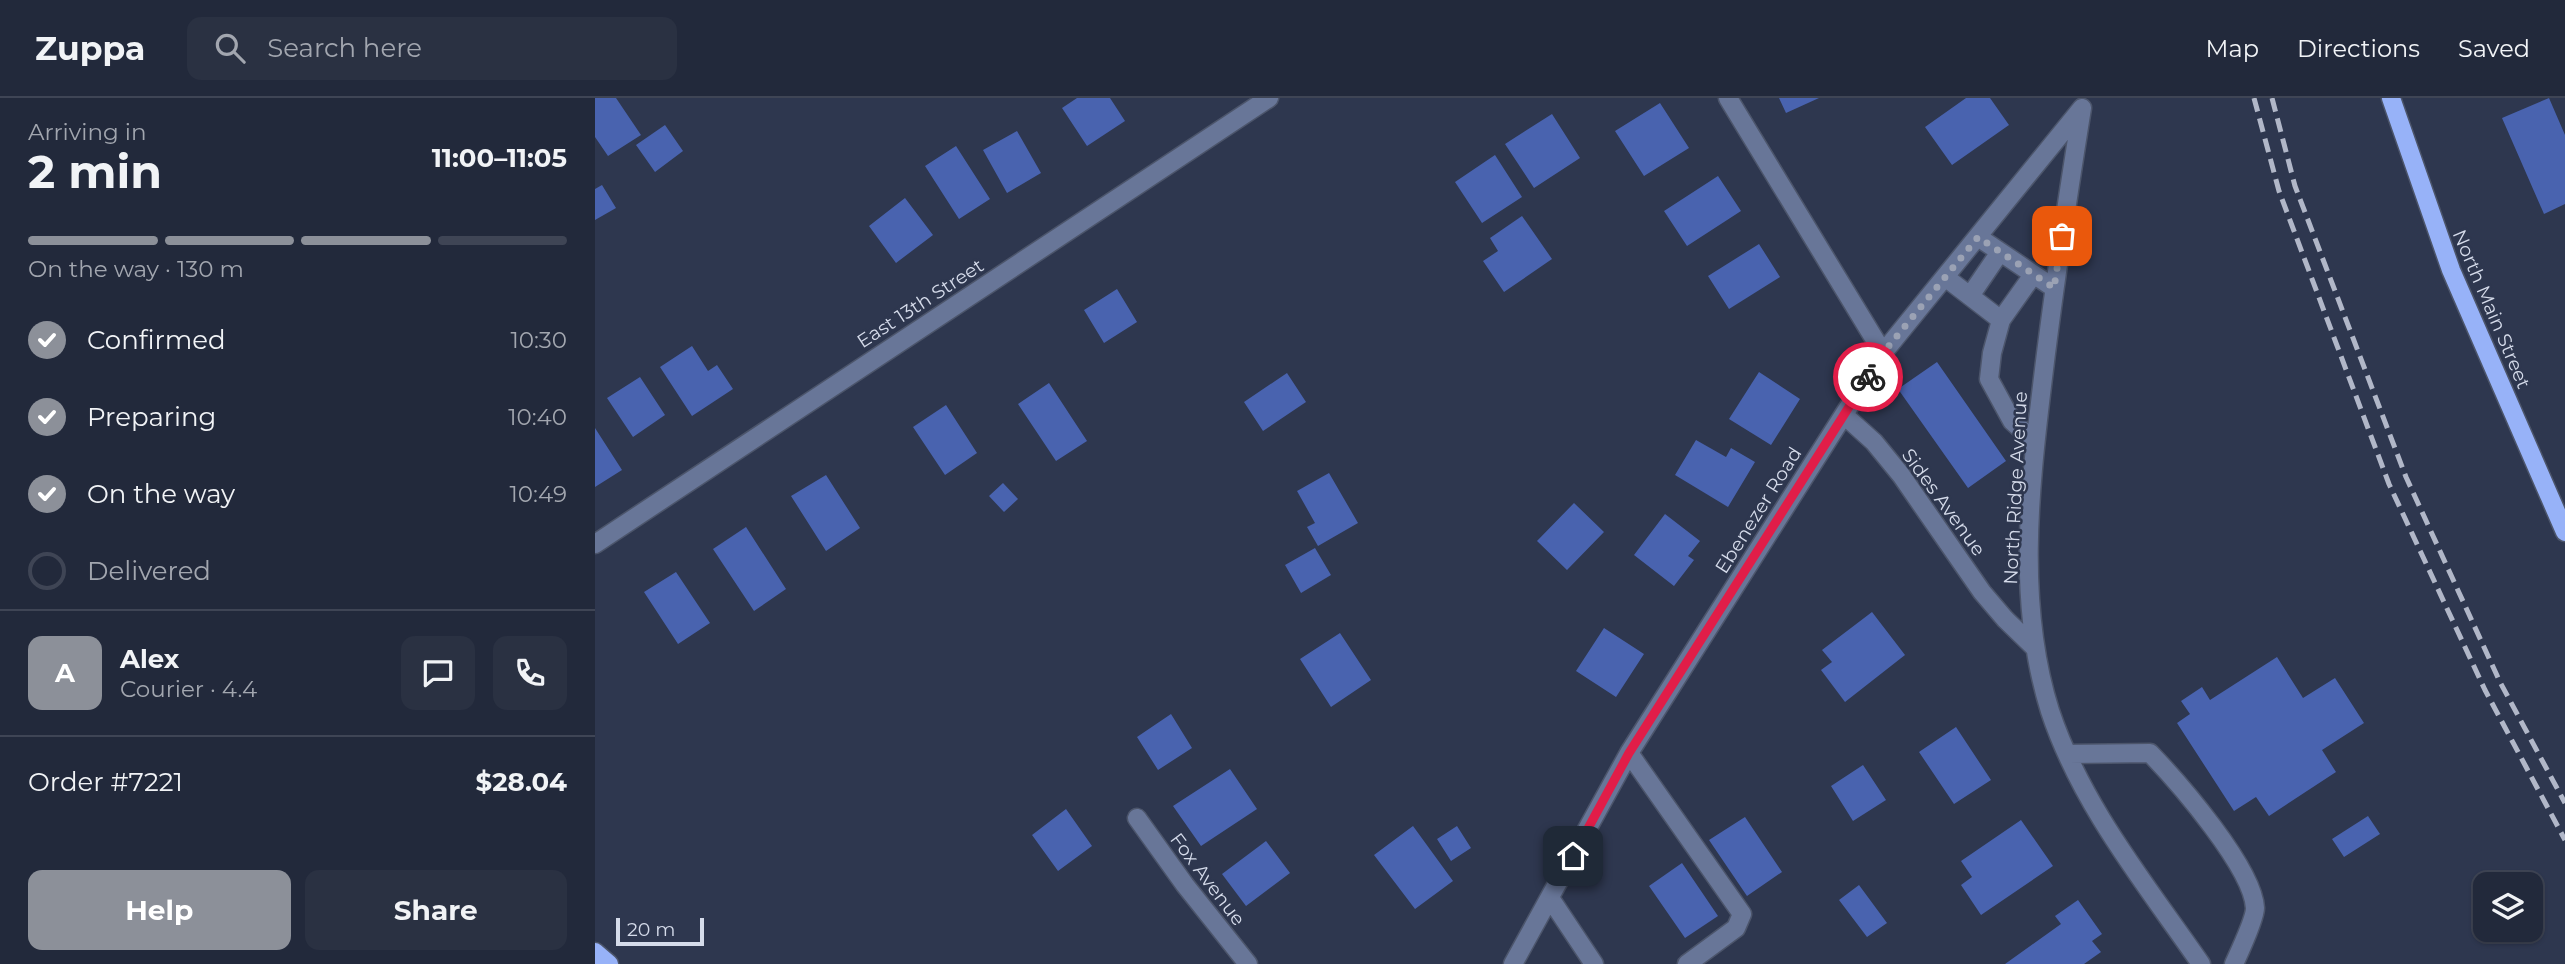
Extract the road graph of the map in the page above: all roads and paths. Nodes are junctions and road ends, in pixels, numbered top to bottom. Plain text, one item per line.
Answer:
1 (1269, 98) edge
2 (1728, 98) edge
3 (2391, 98) edge
4 (2082, 103) edge
5 (1978, 237) junction
6 (2000, 252) junction
7 (2033, 275) junction
8 (1945, 277) junction
9 (2054, 288) junction
10 (1970, 296) junction
11 (2001, 320) junction
12 (1883, 353) junction
13 (1844, 415) junction
14 (2035, 442) junction
15 (2565, 532) edge
16 (595, 544) edge
17 (2035, 648) junction
18 (1629, 753) junction
19 (2069, 754) junction
20 (1137, 818) dead end
21 (1550, 898) junction
22 (595, 952) edge
23 (609, 964) edge
24 (1248, 964) edge
25 (1513, 964) edge
26 (1594, 964) edge
27 (1687, 964) edge
28 (2200, 964) edge
29 (2234, 964) edge

1 - 16 street, East 13th Street
2 - 12 street
3 - 15 main road, North Main Street
4 - 5 street, Ebenezer Road
4 - 9 street, North Ridge Avenue
5 - 6 street
5 - 8 street, Ebenezer Road
6 - 7 street
6 - 10 street
7 - 9 street
7 - 11 street
8 - 10 street
8 - 12 street, Ebenezer Road
9 - 14 street, North Ridge Avenue
10 - 11 street
11 - 14 street
12 - 13 street, Ebenezer Road
13 - 17 street, Sides Avenue
13 - 18 street, Ebenezer Road
14 - 17 street, North Ridge Avenue
17 - 19 street, North Ridge Avenue
18 - 21 street, Ebenezer Road
18 - 27 street
19 - 28 street, North Ridge Avenue
19 - 29 street
20 - 24 street, Fox Avenue
21 - 25 street, Ebenezer Road
21 - 26 street
22 - 23 main road

